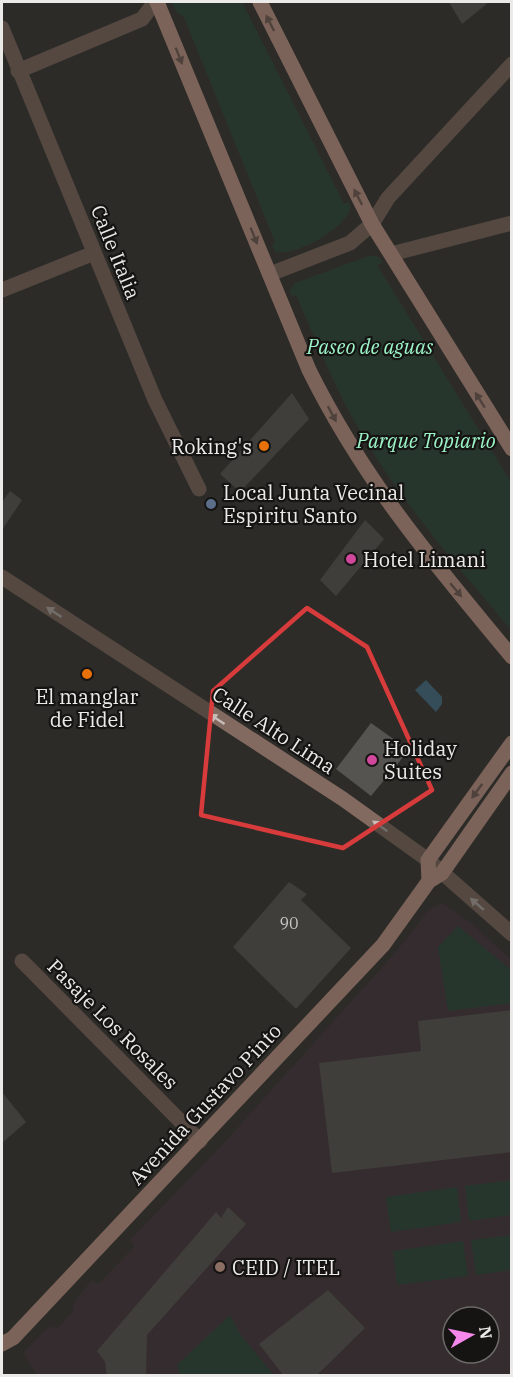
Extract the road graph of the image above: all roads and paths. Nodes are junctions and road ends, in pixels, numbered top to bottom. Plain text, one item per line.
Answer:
1 (156, 2) edge
2 (260, 2) edge
3 (2, 28) edge
4 (512, 64) edge
5 (18, 70) junction
6 (512, 223) edge
7 (372, 224) junction
8 (94, 253) junction
9 (391, 254) junction
10 (270, 274) junction
11 (2, 290) edge
12 (512, 449) edge
13 (199, 489) dead end
14 (2, 577) edge
15 (512, 657) edge
16 (512, 743) edge
17 (512, 773) edge
18 (428, 860) junction
19 (442, 873) junction
20 (429, 881) junction
21 (512, 934) edge
22 (22, 961) dead end
23 (200, 1142) junction
24 (2, 1344) edge

1 - 5 street
1 -> 10 main road
7 -> 2 main road
3 - 5 street, Calle Italia
4 - 7 street
5 - 8 street, Calle Italia
6 - 9 street
7 - 9 main road
7 - 10 street
8 - 11 street
8 - 13 street, Calle Italia
12 -> 9 main road
10 -> 15 main road
18 -> 14 street, Calle Alto Lima
16 -> 18 main road
17 - 19 main road, Avenida Gustavo Pinto
18 - 19 street, Calle Alto Lima
18 - 20 main road
19 - 20 main road, Avenida Gustavo Pinto
21 -> 19 street, Calle Alto Lima
20 - 23 main road, Avenida Gustavo Pinto
22 - 23 street, Pasaje Los Rosales
23 - 24 main road, Avenida Gustavo Pinto

